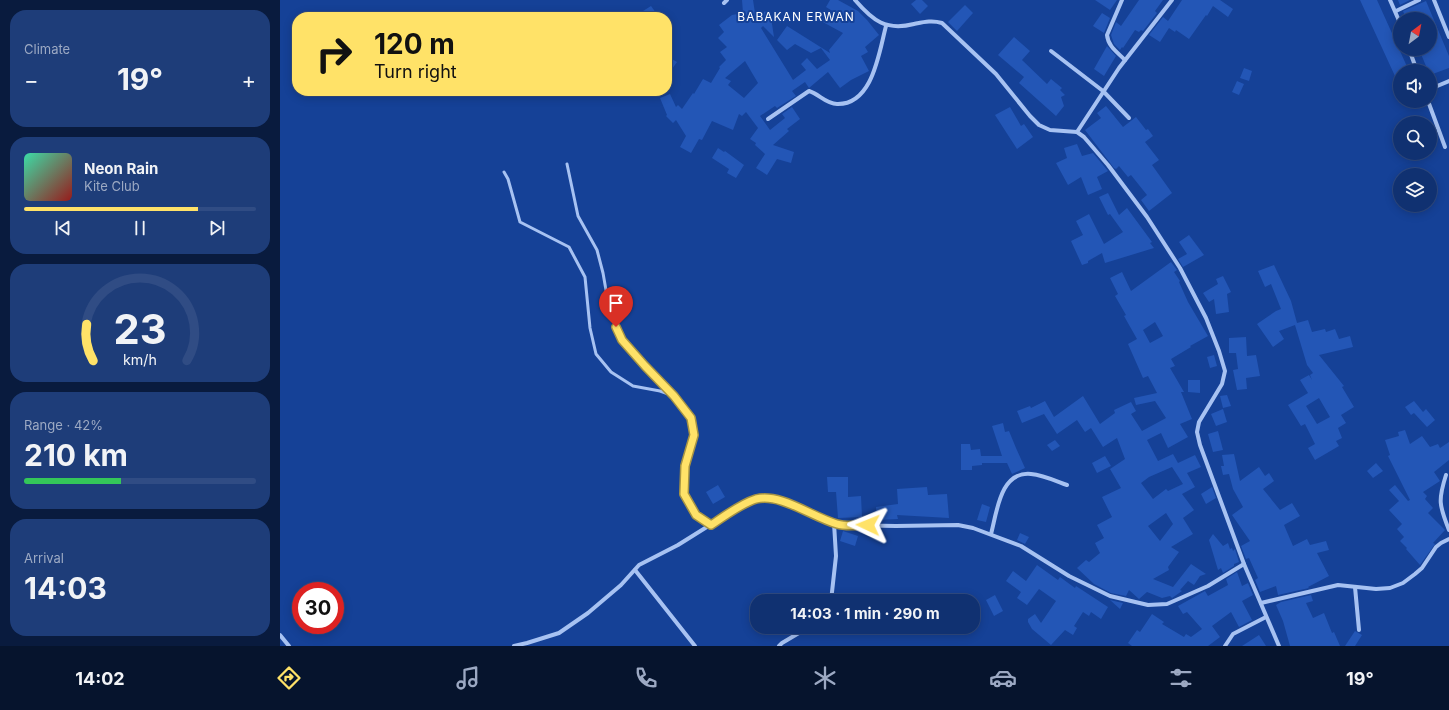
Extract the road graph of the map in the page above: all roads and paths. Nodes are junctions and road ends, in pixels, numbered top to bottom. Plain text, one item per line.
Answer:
1 (855, 0) edge
2 (1122, 0) edge
3 (1172, 0) edge
4 (1390, 0) edge
5 (1419, 0) edge
6 (1434, 0) edge
7 (1396, 11) joint
8 (886, 26) junction
9 (1449, 37) edge
10 (1051, 51) dead end
11 (1125, 60) junction
12 (1449, 81) edge
13 (1437, 86) edge
14 (1103, 91) junction
15 (1431, 108) edge
16 (1129, 118) dead end
17 (768, 119) dead end
18 (1077, 132) junction
19 (1445, 147) dead end
20 (567, 164) dead end
21 (504, 172) dead end
22 (674, 396) junction
23 (1446, 475) dead end
24 (1067, 485) dead end
25 (834, 523) junction
26 (711, 525) junction
27 (1449, 530) edge
28 (991, 534) junction
29 (1449, 539) edge
30 (1244, 564) junction
31 (635, 570) junction
32 (1355, 587) junction
33 (832, 594) edge
34 (1261, 603) junction
35 (1266, 617) junction
36 (1359, 630) dead end
37 (797, 634) edge
38 (280, 635) edge
39 (289, 646) edge
40 (514, 646) edge
41 (695, 646) edge
42 (779, 646) edge
43 (1225, 646) edge
44 (1279, 646) edge

1 - 8 street
2 - 11 street
3 - 11 street
4 - 7 street
5 - 7 street
6 - 9 street
8 - 17 street
8 - 18 street
10 - 14 street
11 - 14 street
12 - 13 street
14 - 16 street
14 - 18 street
15 - 19 street
18 - 30 street
20 - 22 lane
21 - 22 lane
22 - 26 lane
23 - 27 street
24 - 28 street
25 - 26 street
25 - 28 street
25 - 33 street
26 - 31 street
28 - 30 street
29 - 32 street
30 - 34 street
31 - 40 street
31 - 41 street
32 - 34 street
32 - 36 street
34 - 35 street
35 - 43 street
35 - 44 street
37 - 42 street
38 - 39 street

